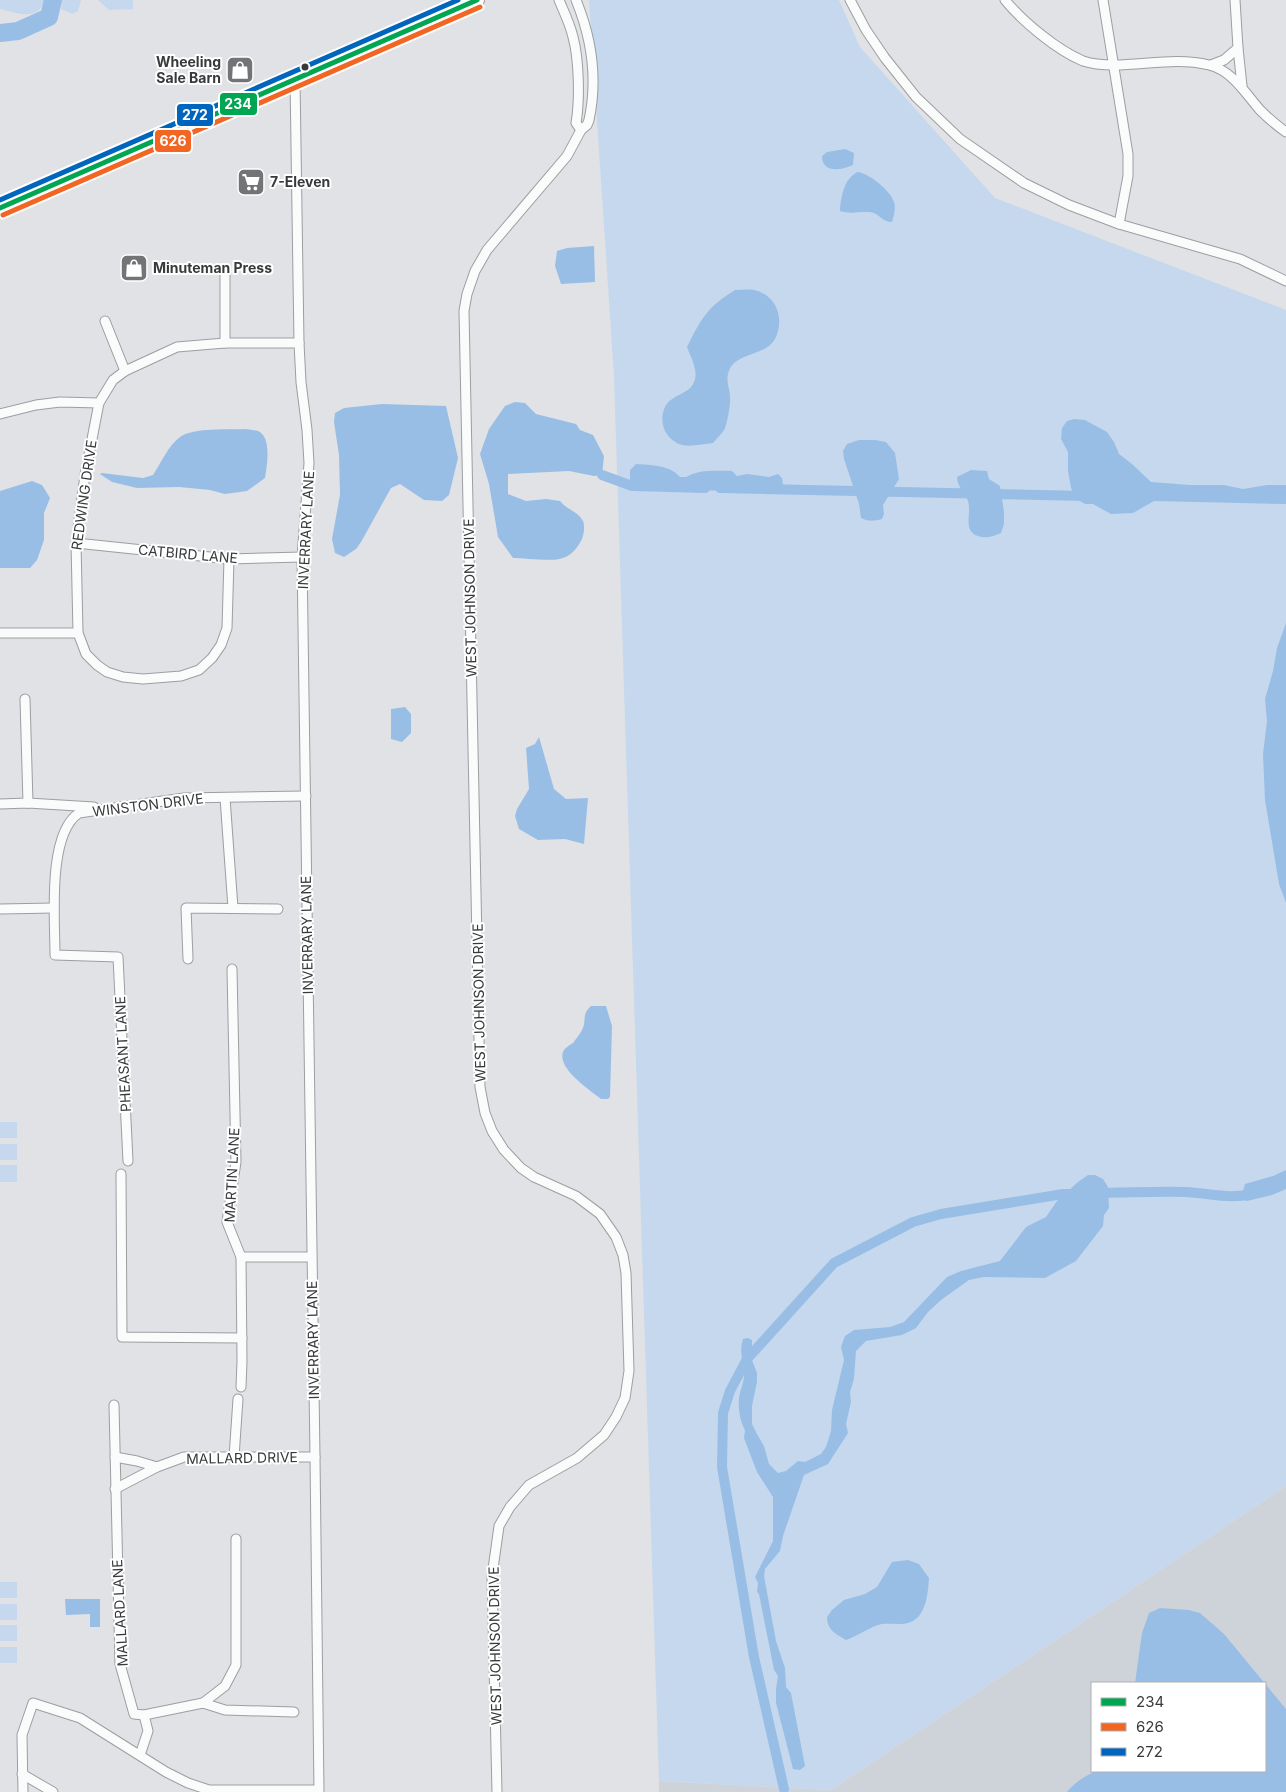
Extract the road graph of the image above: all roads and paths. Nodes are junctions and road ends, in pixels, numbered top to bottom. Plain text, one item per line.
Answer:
1 (477, 0) edge
2 (559, 0) edge
3 (576, 0) edge
4 (850, 0) edge
5 (1005, 0) edge
6 (1103, 0) edge
7 (1235, 0) edge
8 (1238, 48) junction
9 (1113, 65) junction
10 (1210, 65) junction
11 (295, 79) junction
12 (1242, 86) junction
13 (580, 130) junction
14 (1286, 132) edge
15 (0, 208) edge
16 (1119, 224) junction
17 (225, 274) dead end
18 (1286, 281) edge
19 (105, 321) dead end
20 (226, 343) junction
21 (299, 343) junction
22 (125, 371) junction
23 (99, 403) junction
24 (0, 414) edge
25 (76, 543) junction
26 (302, 557) junction
27 (229, 559) junction
28 (0, 633) edge
29 (78, 633) junction
30 (25, 699) dead end
31 (306, 796) junction
32 (225, 798) junction
33 (28, 803) junction
34 (0, 804) edge
35 (112, 808) junction
36 (54, 908) junction
37 (233, 908) junction
38 (0, 909) edge
39 (278, 909) dead end
40 (108, 957) joint
41 (188, 959) dead end
42 (232, 969) dead end
43 (128, 1161) dead end
44 (122, 1174) dead end
45 (241, 1257) junction
46 (312, 1257) junction
47 (242, 1338) junction
48 (241, 1387) dead end
49 (238, 1399) dead end
50 (114, 1405) dead end
51 (115, 1457) junction
52 (234, 1457) junction
53 (315, 1457) junction
54 (157, 1467) junction
55 (115, 1489) junction
56 (236, 1539) dead end
57 (203, 1702) junction
58 (294, 1712) dead end
59 (144, 1716) junction
60 (140, 1755) junction
61 (22, 1774) junction
62 (186, 1788) edge
63 (318, 1791) edge
64 (22, 1792) edge
65 (52, 1792) edge
66 (497, 1792) edge

1 - 11 main road
2 - 13 street
3 - 13 street, WEST JOHNSON DRIVE
4 - 16 street
5 - 9 street
6 - 9 street
7 - 8 street
8 - 10 street
8 - 12 street
9 - 10 street
9 - 16 street
10 - 12 street
11 - 15 main road
11 - 21 street, INVERRARY LANE
12 - 14 street
13 - 66 street, WEST JOHNSON DRIVE
16 - 18 street
17 - 20 street
19 - 22 street
20 - 21 street, REDWING DRIVE
20 - 22 street, REDWING DRIVE
21 - 26 street, INVERRARY LANE
22 - 23 street, REDWING DRIVE
23 - 24 street
23 - 25 street, REDWING DRIVE
25 - 27 street, CATBIRD LANE
25 - 29 street, REDWING DRIVE
26 - 27 street, CATBIRD LANE
26 - 31 street, INVERRARY LANE
27 - 29 street, REDWING DRIVE
28 - 29 street
30 - 33 street
31 - 32 street, WINSTON DRIVE
31 - 46 street, INVERRARY LANE
32 - 35 street, WINSTON DRIVE
32 - 37 street
33 - 34 street
33 - 35 street
35 - 36 street, WINSTON DRIVE
36 - 38 street
36 - 40 street, WINSTON DRIVE
37 - 39 street
37 - 41 street
40 - 43 street, PHEASANT LANE
42 - 45 street, MARTIN LANE
44 - 47 street
45 - 46 street
45 - 47 street, MARTIN LANE
46 - 53 street, INVERRARY LANE
47 - 48 street, MARTIN LANE
49 - 52 street
50 - 51 street
51 - 54 street
51 - 55 street
52 - 53 street, MALLARD DRIVE
52 - 54 street, MALLARD DRIVE
53 - 63 street, INVERRARY LANE
54 - 55 street, MALLARD DRIVE
55 - 59 street, MALLARD LANE
56 - 57 street
57 - 58 street
57 - 59 street
59 - 60 street
60 - 61 street
60 - 62 street
61 - 64 street
61 - 65 street
62 - 63 street

